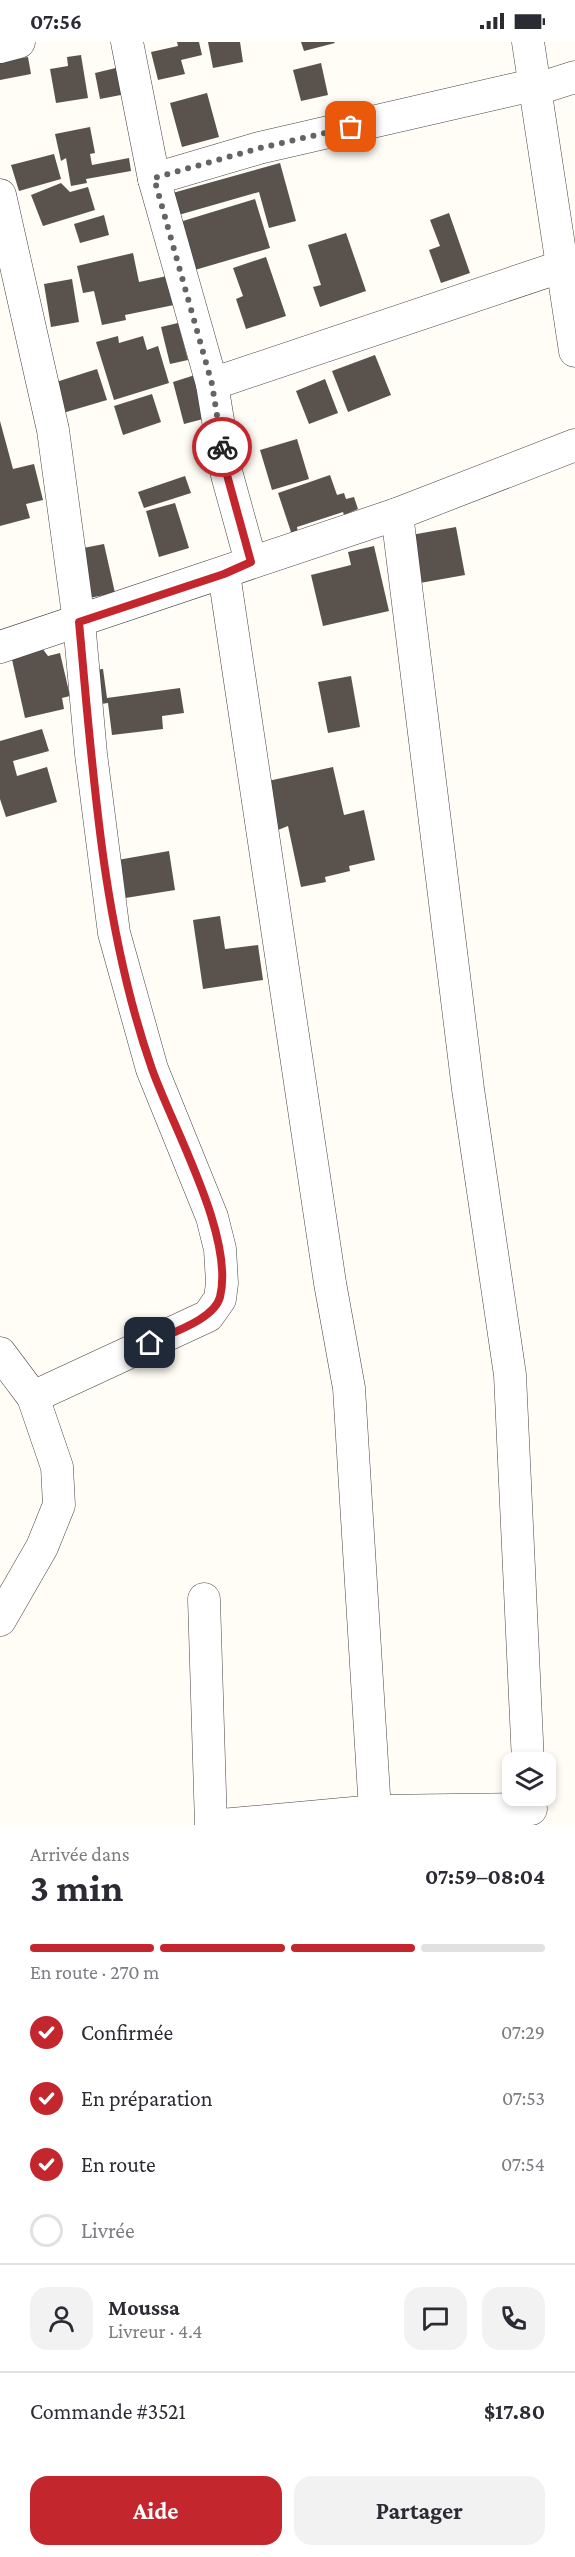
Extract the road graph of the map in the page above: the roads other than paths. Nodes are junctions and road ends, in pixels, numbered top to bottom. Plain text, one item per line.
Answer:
1 (19, 42) edge
2 (127, 42) edge
3 (528, 42) edge
4 (0, 47) edge
5 (575, 77) edge
6 (534, 88) junction
7 (154, 178) junction
8 (562, 189) edge
9 (0, 195) edge
10 (560, 267) junction
11 (575, 351) edge
12 (212, 384) junction
13 (575, 445) edge
14 (397, 514) junction
15 (237, 568) junction
16 (79, 622) junction
17 (0, 648) edge
18 (0, 1353) edge
19 (33, 1397) junction
20 (204, 1599) dead end
21 (0, 1620) edge
22 (528, 1752) edge
23 (532, 1810) edge
24 (375, 1811) junction
25 (211, 1825) edge
26 (221, 1825) edge

1 - 4 street
2 - 7 street
3 - 6 street
5 - 6 street
6 - 7 street
6 - 8 street
7 - 12 street
8 - 10 street
9 - 16 street
10 - 11 street
10 - 12 street
12 - 15 street
13 - 14 street
14 - 15 street
14 - 22 street
15 - 16 street
15 - 24 street
16 - 17 street
16 - 19 street
18 - 19 street
19 - 21 street
20 - 25 street
23 - 24 street
24 - 26 street

